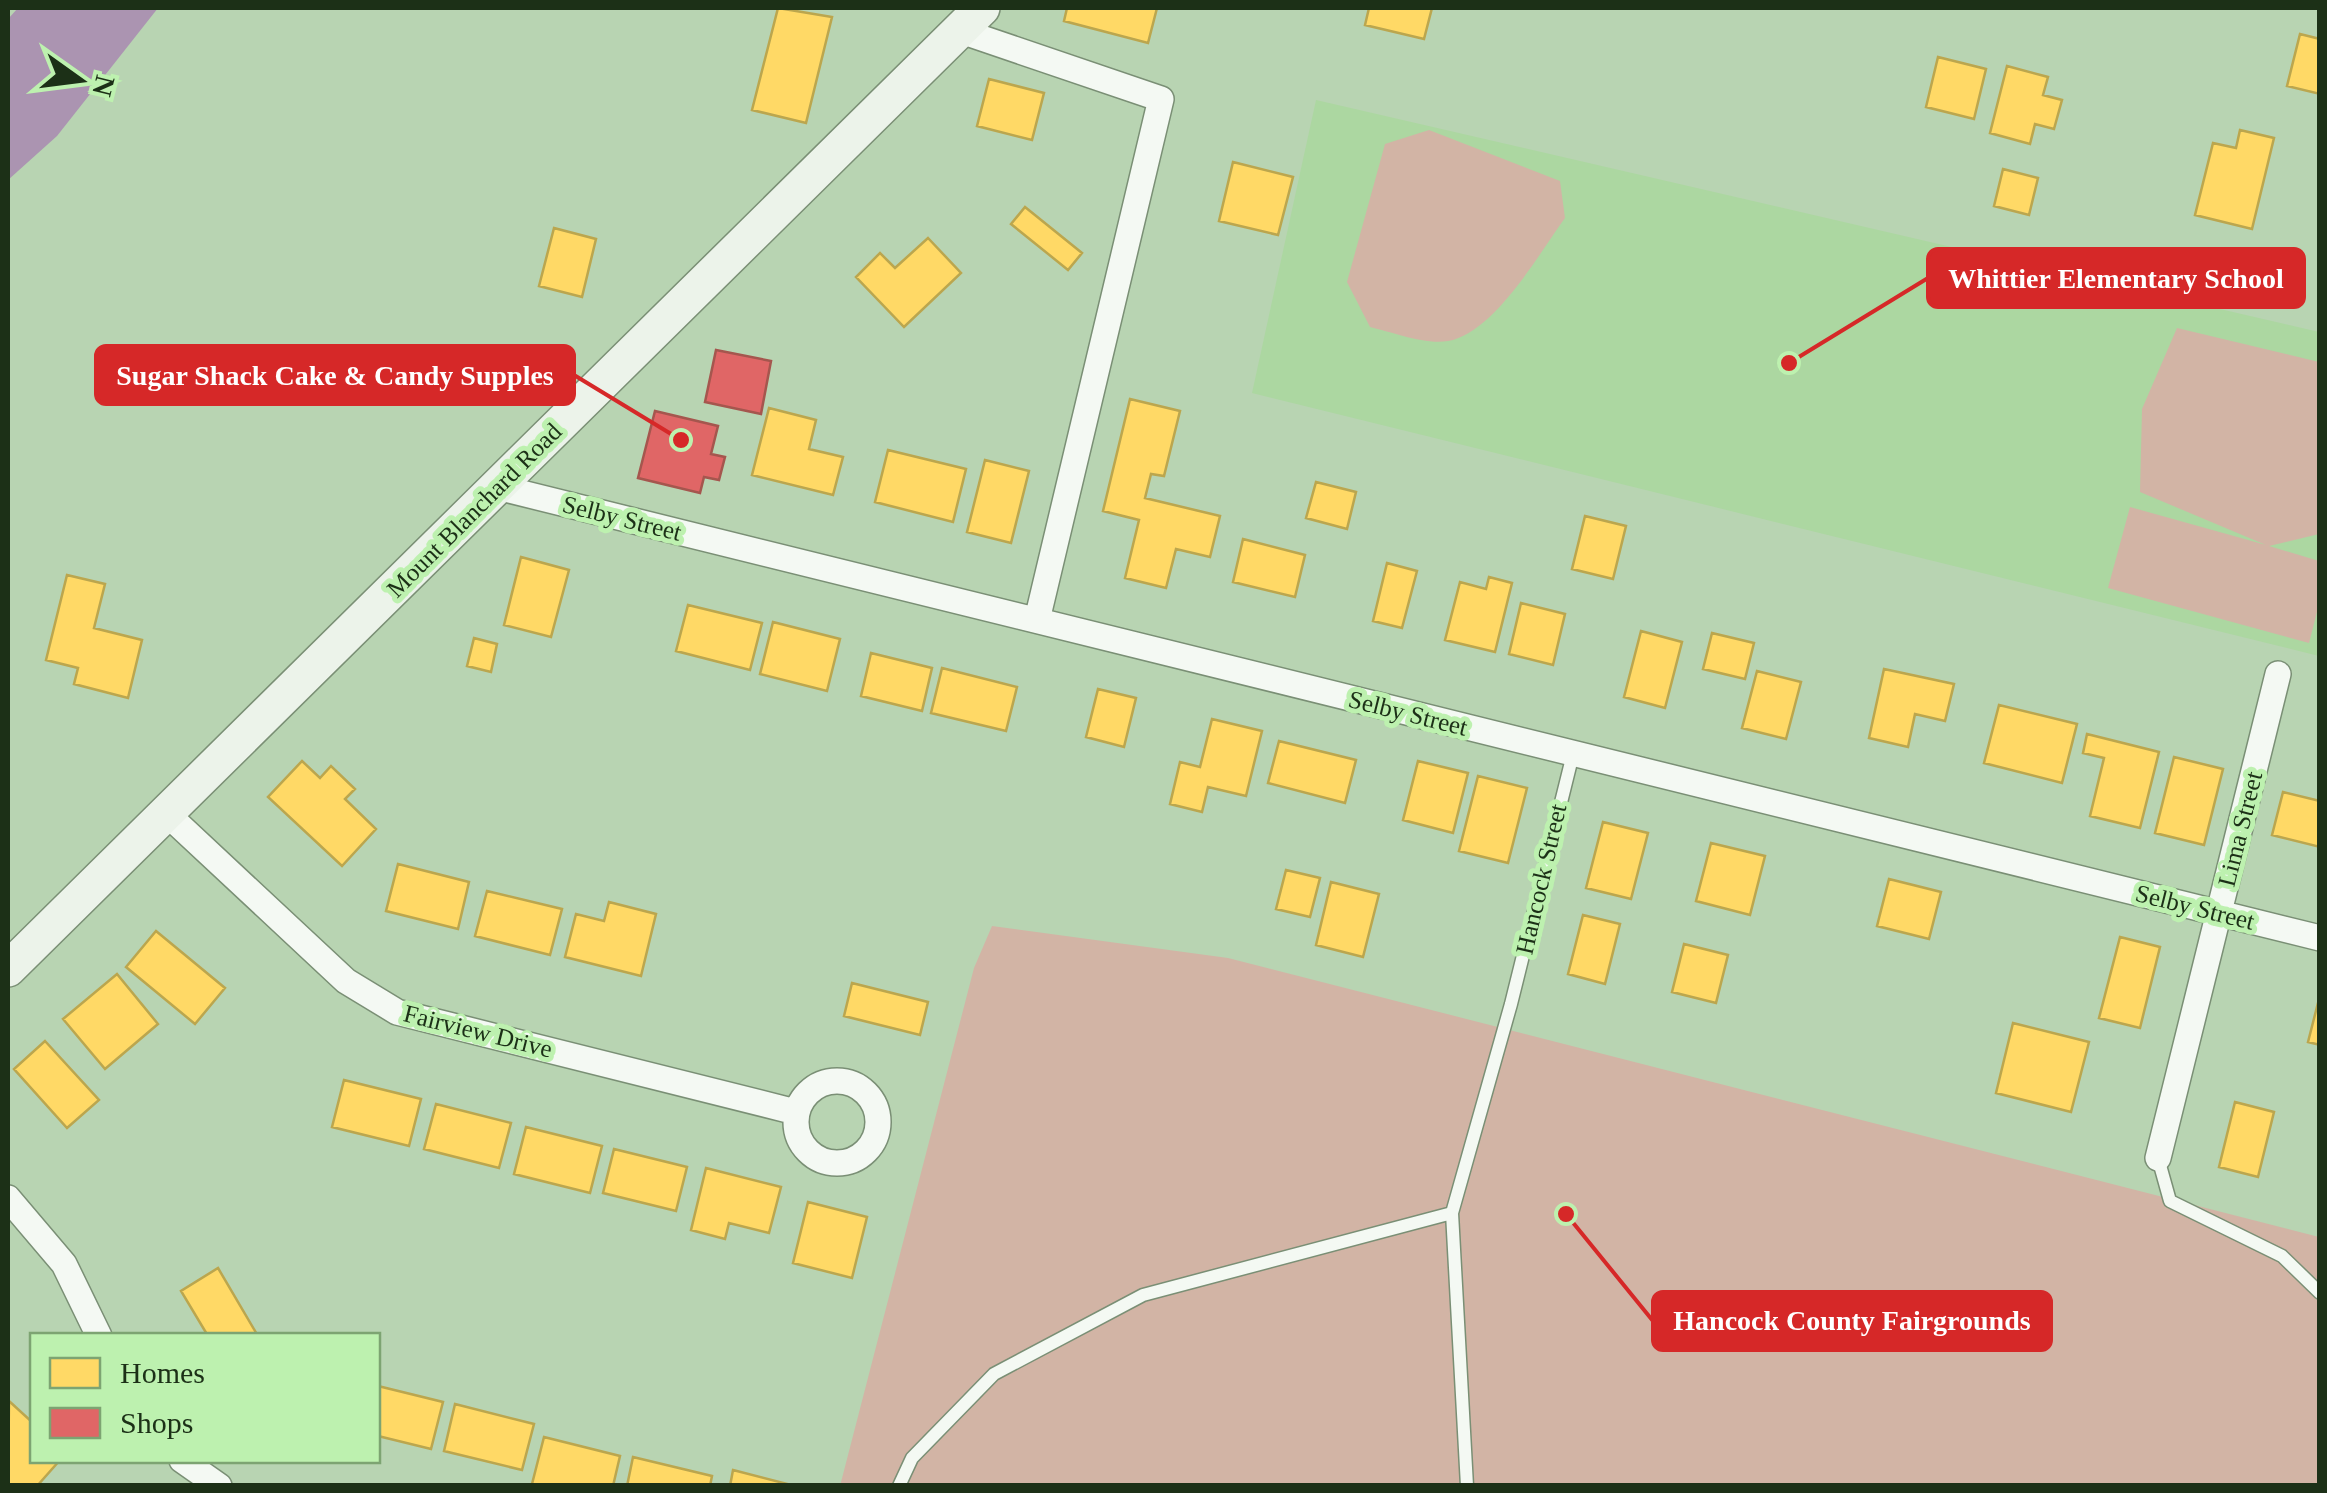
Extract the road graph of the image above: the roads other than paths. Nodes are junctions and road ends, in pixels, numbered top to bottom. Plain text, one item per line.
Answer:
1 (972, 19) edge
2 (497, 488) junction
3 (1037, 620) junction
4 (2278, 674) dead end
5 (1573, 754) junction
6 (166, 813) junction
7 (2220, 914) junction
8 (2320, 938) edge
9 (8, 970) edge
10 (796, 1112) dead end
11 (2158, 1158) joint
12 (8, 1198) edge
13 (1452, 1213) junction
14 (2320, 1293) edge
15 (98, 1333) edge
16 (186, 1463) edge
17 (219, 1486) edge
18 (899, 1486) edge
19 (1467, 1486) edge

1 - 2 main road, Mount Blanchard Road
1 - 3 street
2 - 3 street, Selby Street
2 - 6 main road, Mount Blanchard Road
3 - 5 street, Selby Street
4 - 7 street, Lima Street
5 - 7 street, Selby Street
5 - 13 lane, Hancock Street
6 - 9 main road, Mount Blanchard Road
6 - 10 street, Fairview Drive
7 - 8 street, Selby Street
7 - 11 street, Lima Street
11 - 14 lane
12 - 15 street
13 - 18 lane
13 - 19 lane, Hancock Street
16 - 17 street

